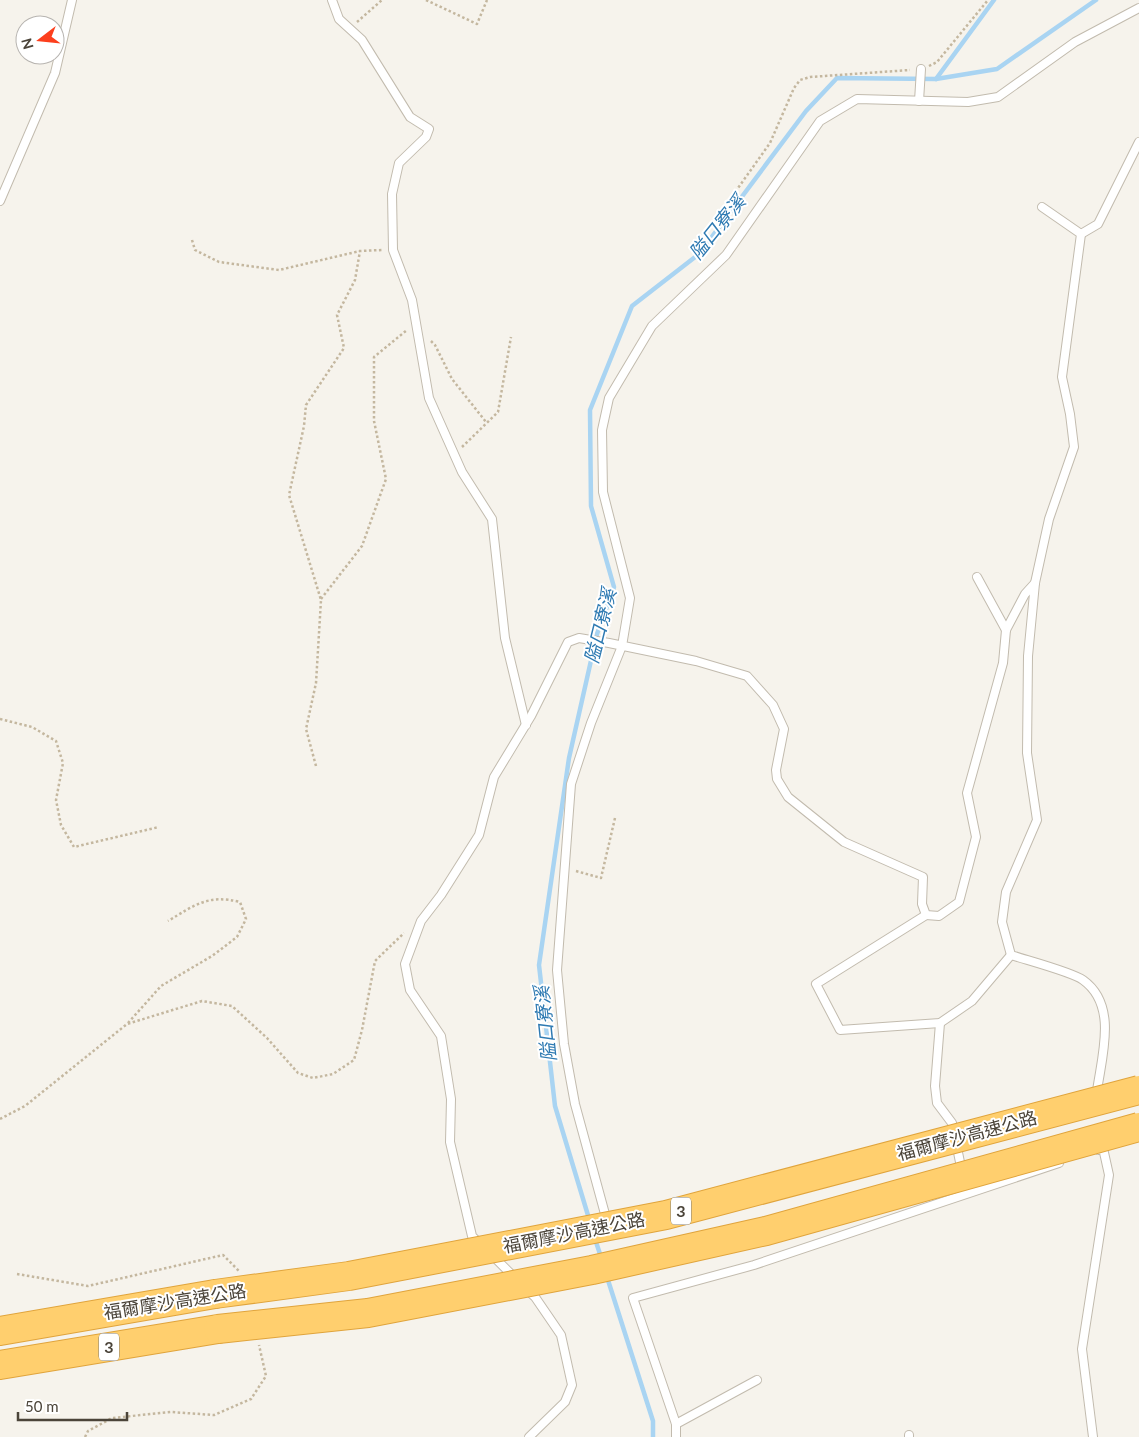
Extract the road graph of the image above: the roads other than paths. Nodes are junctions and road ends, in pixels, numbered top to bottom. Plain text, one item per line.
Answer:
1 (72, 0) edge
2 (332, 0) edge
3 (1139, 8) edge
4 (921, 70) dead end
5 (918, 101) junction
6 (1139, 142) edge
7 (0, 201) edge
8 (1042, 207) dead end
9 (1081, 234) junction
10 (977, 577) dead end
11 (1035, 583) junction
12 (1006, 630) junction
13 (622, 646) junction
14 (526, 725) junction
15 (926, 915) junction
16 (1011, 955) junction
17 (940, 1023) junction
18 (1139, 1090) edge
19 (1097, 1091) dead end
20 (1139, 1127) edge
21 (1085, 1154) dead end
22 (1067, 1160) dead end
23 (967, 1194) junction
24 (605, 1214) dead end
25 (0, 1332) edge
26 (0, 1365) edge
27 (757, 1380) dead end
28 (676, 1424) junction
29 (530, 1437) edge
30 (676, 1437) edge
31 (1093, 1437) edge

1 - 7 lane
2 - 14 lane
3 - 5 lane
4 - 5 lane
5 - 13 lane
6 - 9 lane
8 - 9 lane
9 - 11 lane
10 - 12 lane
11 - 12 lane
11 - 16 lane
12 - 15 lane
13 - 14 lane
13 - 15 lane
13 - 24 lane
14 - 29 lane
15 - 17 lane
16 - 17 lane
16 - 19 lane
17 - 23 lane
18 - 25 highway, 福爾摩沙高速公路 / 3, bridge
20 - 26 highway, 福爾摩沙高速公路 / 3, bridge
21 - 31 lane
22 - 23 lane
23 - 28 lane
27 - 28 lane
28 - 30 lane

